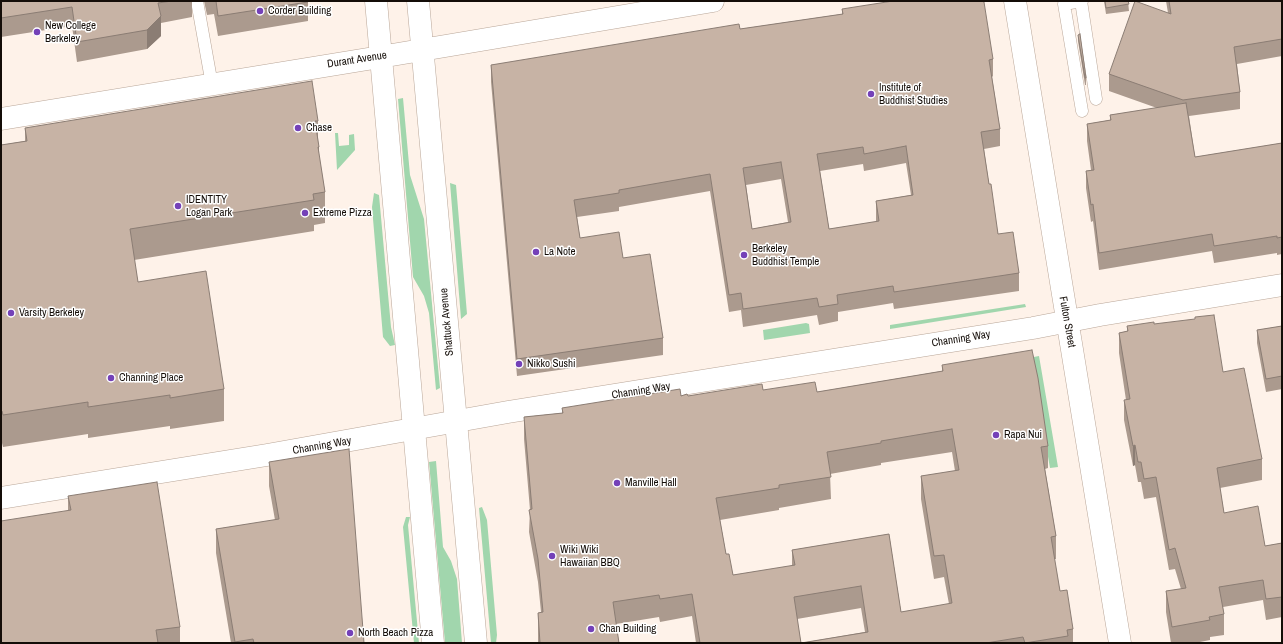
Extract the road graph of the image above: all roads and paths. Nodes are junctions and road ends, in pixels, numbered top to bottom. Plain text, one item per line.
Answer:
1 (197, 1) edge
2 (376, 1) edge
3 (418, 1) edge
4 (713, 1) edge
5 (1015, 1) edge
6 (1081, 1) edge
7 (423, 49) junction
8 (380, 57) junction
9 (212, 85) junction
10 (1096, 99) dead end
11 (1082, 111) dead end
12 (1, 119) edge
13 (1282, 285) edge
14 (1067, 322) junction
15 (456, 422) junction
16 (414, 429) junction
17 (1, 498) edge
18 (433, 643) edge
19 (476, 643) edge
20 (1120, 643) edge

1 - 9 lane
2 - 8 street
3 - 7 street, Shattuck Avenue
4 - 7 street, Durant Avenue
5 - 14 street, Fulton Street
6 - 10 lane
6 - 11 lane
7 - 8 street, Durant Avenue
7 - 15 street, Shattuck Avenue
8 - 9 street, Durant Avenue
8 - 16 street
9 - 12 street, Durant Avenue
13 - 14 street, Channing Way
14 - 15 street, Channing Way
14 - 20 street, Fulton Street
15 - 16 street, Channing Way
15 - 19 street, Shattuck Avenue
16 - 17 street, Channing Way
16 - 18 street

